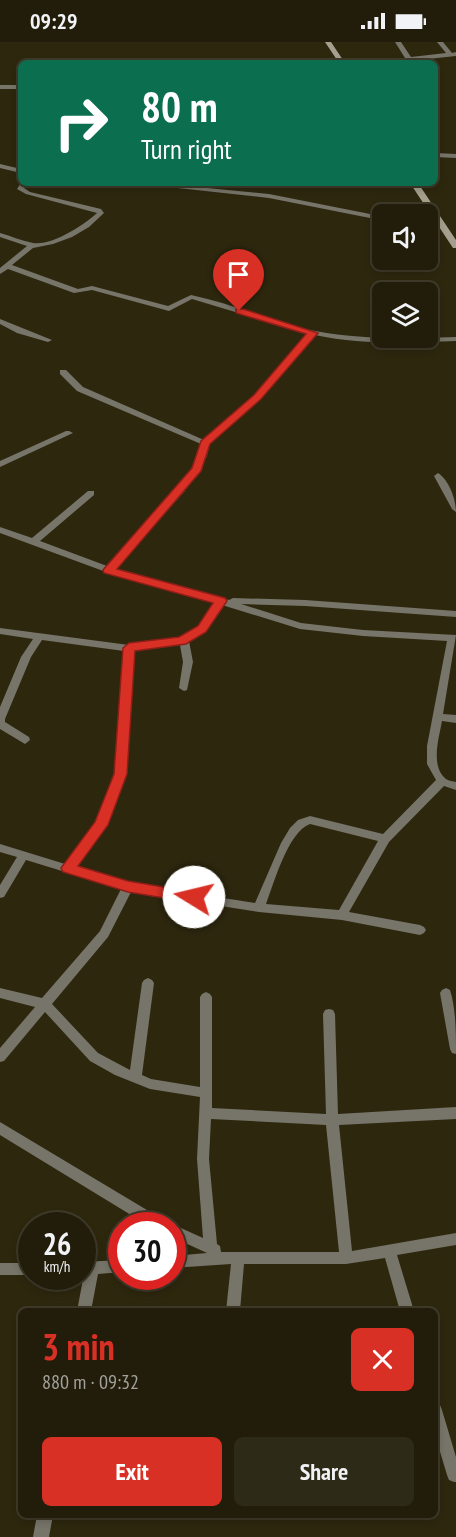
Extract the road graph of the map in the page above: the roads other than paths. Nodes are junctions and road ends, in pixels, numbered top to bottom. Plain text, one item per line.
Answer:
1 (320, 42) edge
2 (328, 42) edge
3 (398, 42) edge
4 (440, 42) edge
5 (453, 54) edge
6 (409, 58) junction
7 (332, 60) edge
8 (340, 60) edge
9 (395, 60) edge
10 (0, 87) edge
11 (18, 87) edge
12 (0, 95) edge
13 (438, 155) edge
14 (456, 156) edge
15 (0, 166) edge
16 (18, 170) edge
17 (22, 186) edge
18 (181, 186) edge
19 (416, 186) edge
20 (424, 186) edge
21 (429, 204) edge
22 (372, 216) edge
23 (438, 218) edge
24 (456, 233) edge
25 (0, 236) edge
26 (32, 246) junction
27 (456, 246) edge
28 (8, 266) junction
29 (0, 272) edge
30 (0, 321) edge
31 (313, 333) junction
32 (456, 339) edge
33 (48, 340) dead end
34 (63, 372) dead end
35 (69, 433) dead end
36 (205, 443) junction
37 (0, 464) edge
38 (438, 476) dead end
39 (91, 493) dead end
40 (456, 509) edge
41 (0, 530) edge
42 (32, 543) junction
43 (109, 570) junction
44 (220, 601) junction
45 (456, 614) edge
46 (0, 630) edge
47 (39, 636) junction
48 (454, 638) edge
49 (184, 640) junction
50 (129, 648) junction
51 (184, 688) dead end
52 (436, 717) junction
53 (456, 719) edge
54 (25, 740) dead end
55 (442, 781) junction
56 (456, 786) edge
57 (385, 839) junction
58 (0, 848) edge
59 (24, 855) junction
60 (68, 868) junction
61 (128, 887) junction
62 (0, 894) edge
63 (259, 908) junction
64 (342, 915) junction
65 (420, 930) dead end
66 (148, 983) dead end
67 (0, 993) edge
68 (446, 993) dead end
69 (206, 997) dead end
70 (45, 1004) junction
71 (329, 1014) dead end
72 (456, 1049) edge
73 (0, 1057) edge
74 (135, 1078) junction
75 (206, 1093) junction
76 (205, 1113) junction
77 (456, 1113) edge
78 (332, 1120) junction
79 (0, 1128) edge
80 (139, 1212) edge
81 (186, 1236) edge
82 (456, 1239) edge
83 (210, 1246) junction
84 (389, 1250) junction
85 (231, 1258) junction
86 (346, 1258) junction
87 (186, 1261) edge
88 (0, 1269) edge
89 (18, 1269) edge
90 (85, 1290) edge
91 (84, 1308) edge
92 (232, 1308) edge
93 (405, 1308) edge
94 (438, 1417) edge
95 (451, 1448) edge
96 (454, 1475) dead end
97 (44, 1518) edge
98 (41, 1537) edge

1 - 7 main road
2 - 8 main road
3 - 6 street
4 - 5 street
5 - 6 street
6 - 9 street
10 - 11 street
10 - 12 street
13 - 14 street
15 - 16 street
17 - 26 street
18 - 22 street
19 - 21 main road
20 - 24 main road
23 - 27 main road
25 - 26 street
26 - 28 street
28 - 29 street
28 - 31 street
30 - 33 street
31 - 32 street
31 - 36 street
34 - 36 street
35 - 37 street
36 - 43 street
38 - 40 street
39 - 42 street
41 - 42 street
42 - 43 street
43 - 44 street
44 - 45 street
44 - 48 street
44 - 49 street
46 - 47 street
47 - 50 street
47 - 54 street
48 - 52 street
49 - 50 street
49 - 51 street
50 - 60 street
52 - 53 street
52 - 55 street
55 - 56 street
55 - 57 street
57 - 63 street
57 - 64 street
58 - 59 street
59 - 60 street
59 - 62 street
60 - 61 street
61 - 63 street
61 - 70 street
63 - 64 street
64 - 65 street
66 - 74 street
67 - 70 street
68 - 72 street
69 - 75 street
70 - 73 street
70 - 74 street
71 - 78 street
74 - 75 street
75 - 76 street
76 - 78 street
76 - 83 street
77 - 78 street
78 - 86 street
79 - 80 street
81 - 83 street
82 - 84 street
83 - 85 street
84 - 86 street
84 - 93 street
85 - 86 street
85 - 87 street
85 - 92 street
88 - 89 street
90 - 91 street
94 - 95 street
95 - 96 street
97 - 98 street

